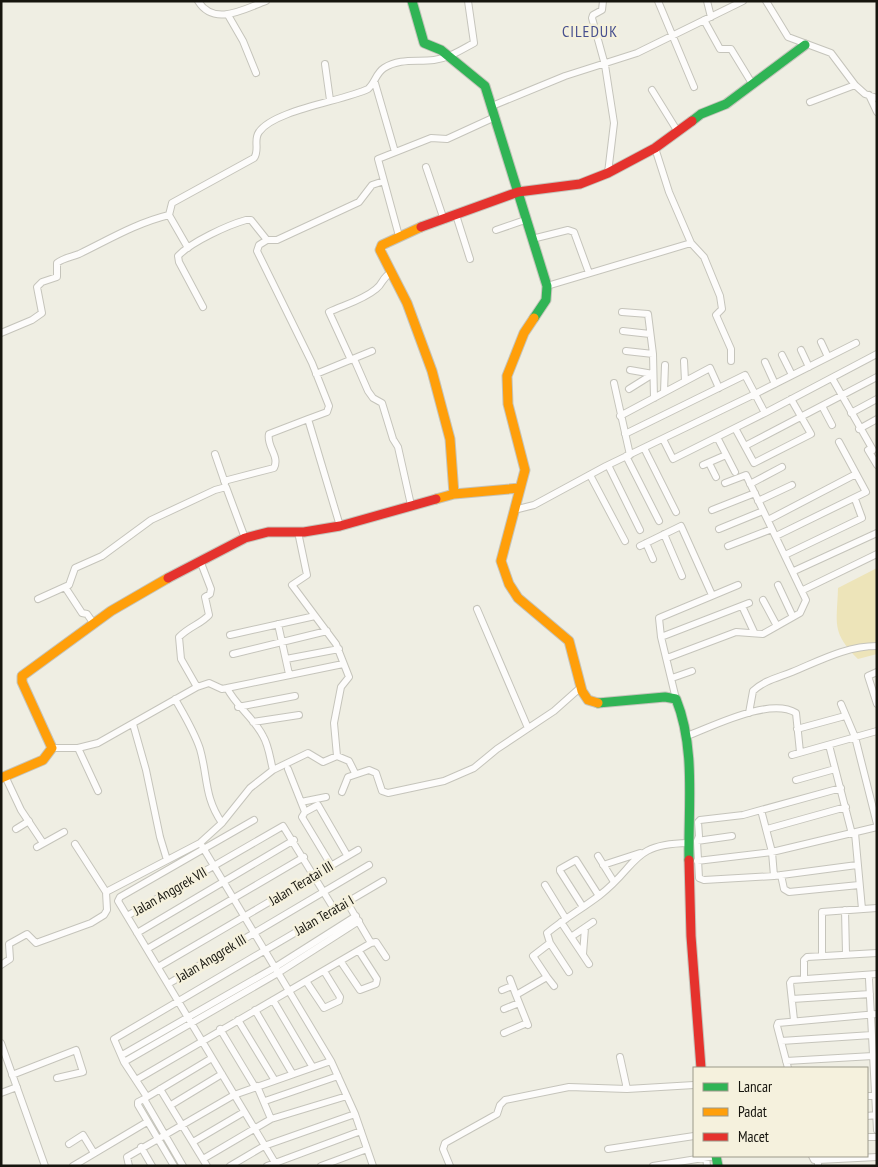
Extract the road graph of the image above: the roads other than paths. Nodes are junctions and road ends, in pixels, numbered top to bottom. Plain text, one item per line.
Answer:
1 (198, 1) edge
2 (266, 1) edge
3 (412, 1) edge
4 (468, 1) edge
5 (603, 1) edge
6 (658, 1) edge
7 (707, 1) edge
8 (743, 1) edge
9 (766, 1) edge
10 (228, 16) junction
11 (711, 17) junction
12 (704, 20) junction
13 (674, 36) junction
14 (805, 45) junction
15 (449, 56) junction
16 (325, 64) dead end
17 (604, 65) junction
18 (256, 73) dead end
19 (375, 83) junction
20 (753, 85) junction
21 (855, 85) junction
22 (694, 87) dead end
23 (652, 90) dead end
24 (869, 96) junction
25 (877, 98) edge
26 (330, 100) junction
27 (810, 102) dead end
28 (492, 106) junction
29 (877, 112) edge
30 (495, 118) junction
31 (678, 132) junction
32 (655, 148) junction
33 (395, 152) junction
34 (426, 167) dead end
35 (608, 173) junction
36 (384, 181) junction
37 (518, 192) junction
38 (168, 215) junction
39 (456, 215) junction
40 (444, 220) junction
41 (525, 220) junction
42 (496, 230) dead end
43 (399, 236) junction
44 (532, 239) junction
45 (268, 240) junction
46 (690, 243) junction
47 (188, 248) junction
48 (470, 259) dead end
49 (392, 272) junction
50 (589, 273) junction
51 (547, 286) junction
52 (203, 307) dead end
53 (622, 312) dead end
54 (623, 330) dead end
55 (1, 333) edge
56 (650, 334) junction
57 (820, 342) dead end
58 (856, 343) dead end
59 (801, 350) dead end
60 (372, 351) dead end
61 (626, 351) dead end
62 (653, 354) junction
63 (877, 354) edge
64 (782, 355) dead end
65 (828, 357) junction
66 (352, 359) junction
67 (684, 361) dead end
68 (731, 361) dead end
69 (765, 362) dead end
70 (665, 364) dead end
71 (809, 367) junction
72 (630, 370) dead end
73 (640, 372) junction
74 (316, 374) junction
75 (653, 374) junction
76 (792, 375) junction
77 (877, 377) edge
78 (832, 378) junction
79 (685, 381) junction
80 (641, 382) junction
81 (614, 383) dead end
82 (775, 384) junction
83 (720, 388) junction
84 (629, 389) dead end
85 (664, 392) junction
86 (755, 394) junction
87 (842, 395) junction
88 (654, 398) junction
89 (877, 398) edge
90 (791, 399) junction
91 (822, 406) junction
92 (765, 413) junction
93 (851, 413) junction
94 (620, 416) junction
95 (801, 417) junction
96 (308, 419) junction
97 (877, 419) edge
98 (832, 425) dead end
99 (735, 428) junction
100 (859, 429) junction
101 (625, 434) junction
102 (717, 437) junction
103 (663, 439) junction
104 (877, 440) edge
105 (839, 442) dead end
106 (868, 445) junction
107 (745, 446) junction
108 (644, 448) junction
109 (215, 454) dead end
110 (726, 455) junction
111 (628, 456) junction
112 (876, 464) edge
113 (608, 465) junction
114 (782, 467) dead end
115 (736, 472) dead end
116 (590, 474) junction
117 (856, 474) junction
118 (716, 477) dead end
119 (725, 483) dead end
120 (225, 484) junction
121 (750, 484) junction
122 (792, 485) dead end
123 (520, 488) junction
124 (755, 493) junction
125 (454, 494) junction
126 (855, 498) junction
127 (758, 501) junction
128 (411, 505) junction
129 (514, 510) junction
130 (712, 510) dead end
131 (763, 511) junction
132 (676, 512) dead end
133 (768, 520) junction
134 (659, 521) dead end
135 (340, 526) junction
136 (719, 528) dead end
137 (772, 529) junction
138 (640, 530) dead end
139 (298, 532) junction
140 (877, 533) edge
141 (664, 534) junction
142 (776, 536) junction
143 (245, 538) junction
144 (625, 541) dead end
145 (728, 546) dead end
146 (877, 554) edge
147 (785, 555) junction
148 (653, 559) dead end
149 (201, 563) junction
150 (794, 572) junction
151 (682, 576) dead end
152 (738, 585) dead end
153 (778, 585) dead end
154 (65, 587) junction
155 (803, 590) junction
156 (712, 595) junction
157 (38, 599) dead end
158 (763, 600) dead end
159 (749, 602) dead end
160 (742, 606) junction
161 (476, 609) dead end
162 (315, 616) junction
163 (793, 617) junction
164 (94, 624) junction
165 (278, 624) junction
166 (777, 626) junction
167 (327, 631) junction
168 (754, 632) junction
169 (230, 635) dead end
170 (661, 637) junction
171 (282, 642) junction
172 (877, 646) edge
173 (339, 649) junction
174 (233, 654) dead end
175 (286, 658) junction
176 (667, 658) junction
177 (344, 664) junction
178 (692, 671) dead end
179 (877, 672) edge
180 (289, 674) junction
181 (672, 678) junction
182 (197, 687) junction
183 (581, 687) junction
184 (227, 688) junction
185 (875, 695) edge
186 (295, 696) dead end
187 (175, 699) junction
188 (676, 699) junction
189 (841, 704) dead end
190 (877, 704) edge
191 (238, 707) junction
192 (749, 713) junction
193 (299, 715) dead end
194 (845, 716) junction
195 (253, 722) junction
196 (133, 724) junction
197 (528, 728) junction
198 (797, 729) junction
199 (877, 732) edge
200 (687, 736) junction
201 (855, 737) junction
202 (829, 745) junction
203 (52, 748) junction
204 (78, 748) junction
205 (800, 752) junction
206 (792, 755) dead end
207 (337, 756) junction
208 (288, 769) dead end
209 (835, 769) junction
210 (273, 770) junction
211 (355, 773) junction
212 (3, 777) edge
213 (796, 780) dead end
214 (841, 788) junction
215 (98, 791) dead end
216 (342, 792) dead end
217 (326, 797) dead end
218 (301, 802) junction
219 (316, 802) junction
220 (846, 807) junction
221 (761, 810) junction
222 (305, 812) junction
223 (254, 820) dead end
224 (29, 821) junction
225 (222, 823) junction
226 (877, 825) edge
227 (16, 829) dead end
228 (767, 829) junction
229 (64, 832) dead end
230 (854, 833) junction
231 (732, 836) dead end
232 (294, 840) junction
233 (693, 842) junction
234 (43, 843) junction
235 (200, 843) junction
236 (75, 844) dead end
237 (37, 847) dead end
238 (203, 850) junction
239 (358, 850) dead end
240 (641, 852) junction
241 (772, 852) junction
242 (347, 855) junction
243 (598, 856) dead end
244 (304, 857) junction
245 (167, 860) junction
246 (698, 861) junction
247 (331, 865) junction
248 (369, 865) dead end
249 (603, 865) junction
250 (857, 865) junction
251 (213, 866) junction
252 (314, 875) junction
253 (777, 875) junction
254 (382, 881) dead end
255 (223, 882) junction
256 (614, 882) junction
257 (545, 885) dead end
258 (859, 885) junction
259 (106, 892) junction
260 (324, 893) junction
261 (599, 896) junction
262 (234, 899) junction
263 (347, 902) junction
264 (583, 907) junction
265 (877, 908) edge
266 (334, 909) junction
267 (862, 909) junction
268 (845, 910) junction
269 (127, 916) junction
270 (244, 916) junction
271 (357, 918) junction
272 (563, 920) junction
273 (593, 922) dead end
274 (585, 928) junction
275 (137, 933) junction
276 (254, 933) junction
277 (571, 937) junction
278 (371, 943) junction
279 (550, 943) junction
280 (146, 949) junction
281 (264, 950) junction
282 (359, 951) junction
283 (877, 952) edge
284 (846, 954) junction
285 (583, 955) junction
286 (822, 956) junction
287 (386, 957) dead end
288 (341, 962) junction
289 (589, 964) dead end
290 (1, 965) edge
291 (158, 967) junction
292 (276, 970) junction
293 (324, 971) junction
294 (569, 972) dead end
295 (877, 974) edge
296 (547, 977) junction
297 (804, 978) junction
298 (869, 979) dead end
299 (306, 981) junction
300 (168, 984) junction
301 (554, 986) dead end
302 (289, 990) junction
303 (502, 990) dead end
304 (870, 994) junction
305 (516, 996) junction
306 (792, 999) junction
307 (273, 1000) junction
308 (178, 1002) junction
309 (519, 1003) junction
310 (504, 1009) dead end
311 (255, 1010) junction
312 (874, 1014) edge
313 (190, 1020) junction
314 (238, 1020) junction
315 (794, 1020) junction
316 (220, 1030) junction
317 (504, 1033) dead end
318 (872, 1036) junction
319 (202, 1040) junction
320 (781, 1041) junction
321 (1, 1043) edge
322 (873, 1056) junction
323 (620, 1057) dead end
324 (212, 1058) junction
325 (123, 1059) junction
326 (331, 1061) junction
327 (787, 1065) edge
328 (312, 1066) junction
329 (701, 1067) edge
330 (292, 1073) junction
331 (222, 1074) junction
332 (12, 1075) junction
333 (338, 1076) junction
334 (870, 1076) edge
335 (58, 1078) dead end
336 (274, 1079) junction
337 (136, 1080) junction
338 (693, 1085) edge
339 (17, 1086) junction
340 (256, 1086) junction
341 (160, 1089) junction
342 (627, 1089) junction
343 (1, 1093) edge
344 (234, 1095) junction
345 (347, 1096) junction
346 (868, 1096) edge
347 (875, 1096) junction
348 (143, 1100) junction
349 (264, 1101) junction
350 (171, 1105) junction
351 (876, 1107) edge
352 (244, 1112) junction
353 (355, 1114) junction
354 (876, 1115) edge
355 (271, 1120) junction
356 (147, 1122) junction
357 (182, 1124) junction
358 (254, 1129) junction
359 (877, 1130) edge
360 (361, 1131) junction
361 (693, 1136) edge
362 (161, 1137) junction
363 (193, 1142) junction
364 (69, 1144) dead end
365 (264, 1146) junction
366 (141, 1147) junction
367 (368, 1149) junction
368 (608, 1149) dead end
369 (94, 1153) junction
370 (706, 1157) edge
371 (877, 1157) edge
372 (203, 1159) junction
373 (818, 1163) edge
374 (275, 1164) edge
375 (45, 1166) edge
376 (73, 1166) edge
377 (130, 1166) edge
378 (152, 1166) edge
379 (174, 1166) edge
380 (183, 1166) edge
381 (207, 1166) edge
382 (230, 1166) edge
383 (267, 1166) edge
384 (321, 1166) edge
385 (374, 1166) edge
386 (450, 1166) edge
387 (653, 1166) edge
388 (707, 1166) edge

1 - 10 street
2 - 10 street
3 - 15 street
4 - 15 street
5 - 17 street
6 - 13 street
7 - 11 street
8 - 11 street
9 - 14 street
10 - 18 street
11 - 12 street
12 - 13 street
12 - 20 street
13 - 17 street
13 - 22 street
14 - 20 street
14 - 21 street
15 - 19 street
15 - 28 street
16 - 26 street
17 - 28 street
17 - 35 street
19 - 26 street
19 - 33 street
20 - 31 street
21 - 24 street
21 - 27 street
23 - 31 street
24 - 25 street
24 - 29 street
26 - 38 street
28 - 30 street
30 - 33 street
30 - 37 street
31 - 32 street
32 - 35 street
32 - 46 street
33 - 36 street
34 - 40 street
35 - 37 street
36 - 43 street
36 - 45 street
37 - 39 street
37 - 41 street
38 - 47 street
38 - 55 street
39 - 40 street
39 - 48 street
40 - 43 street
41 - 42 street
41 - 44 street
43 - 49 street
44 - 50 street
44 - 51 street
45 - 47 street
45 - 74 street
46 - 50 street
46 - 68 street
47 - 52 street
49 - 66 street
49 - 125 street
50 - 51 street
51 - 123 street
53 - 56 street
54 - 56 street
56 - 62 street
57 - 65 street
58 - 65 street
59 - 71 street
60 - 66 street
61 - 62 street
62 - 75 street
63 - 78 street
64 - 76 street
65 - 71 street
66 - 74 street
66 - 128 street
67 - 79 street
69 - 82 street
70 - 85 street
71 - 76 street
72 - 73 street
73 - 75 street
73 - 80 street
74 - 96 street
75 - 80 street
75 - 88 street
76 - 82 street
77 - 87 street
78 - 87 street
78 - 90 street
79 - 83 street
79 - 85 street
80 - 84 street
81 - 94 street
82 - 86 street
83 - 86 street
83 - 101 street
85 - 88 street
86 - 92 street
86 - 103 street
87 - 91 street
87 - 93 street
88 - 94 street
89 - 93 street
90 - 92 street
90 - 95 street
91 - 95 street
91 - 98 street
92 - 99 street
93 - 100 street
94 - 101 street
95 - 107 street
95 - 107 street
96 - 120 street
96 - 135 street
97 - 100 street
99 - 102 street
99 - 107 street
100 - 106 street
101 - 111 street
102 - 103 street
102 - 110 street
103 - 108 street
104 - 106 street
105 - 117 street
106 - 112 street
108 - 111 street
108 - 132 street
109 - 120 street
110 - 115 street
110 - 118 street
111 - 113 street
111 - 134 street
113 - 116 street
113 - 138 street
114 - 121 street
116 - 129 street
116 - 144 street
117 - 126 street
117 - 133 street
119 - 121 street
120 - 143 street
120 - 154 street
121 - 124 street
122 - 127 street
123 - 125 street
123 - 129 street
124 - 127 street
124 - 130 street
125 - 128 street
126 - 142 street
126 - 147 street
127 - 131 street
128 - 135 street
129 - 183 street
131 - 133 street
131 - 136 street
133 - 137 street
135 - 139 street
137 - 142 street
137 - 145 street
139 - 143 street
139 - 162 street
140 - 150 street
141 - 148 street
141 - 151 street
141 - 156 street
142 - 147 street
143 - 149 street
146 - 155 street
147 - 150 street
149 - 164 street
149 - 182 street
150 - 155 street
152 - 156 street
153 - 163 street
154 - 157 street
154 - 164 street
155 - 163 street
156 - 170 street
158 - 166 street
159 - 160 street
160 - 168 street
160 - 170 street
161 - 197 street
162 - 165 street
162 - 167 street
163 - 166 street
164 - 203 street
165 - 169 street
165 - 171 street
166 - 168 street
167 - 171 street
167 - 173 street
168 - 176 street
170 - 176 street
171 - 174 street
171 - 175 street
172 - 192 street
173 - 175 street
173 - 177 street
175 - 180 street
176 - 181 street
177 - 180 street
177 - 207 street
178 - 181 street
179 - 185 street
180 - 184 street
181 - 188 street
182 - 184 street
182 - 187 street
183 - 188 street
183 - 197 street
184 - 191 street
185 - 190 street
186 - 191 street
187 - 196 street
187 - 225 street
188 - 200 street
189 - 194 street
191 - 195 street
192 - 198 street
192 - 200 street
193 - 195 street
194 - 198 street
194 - 201 street
195 - 210 street
196 - 204 street
196 - 245 street
197 - 211 street
198 - 205 street
199 - 201 street
200 - 233 street
201 - 202 street
201 - 226 street
202 - 205 street
202 - 209 street
203 - 204 street
203 - 212 street
204 - 215 street
205 - 206 street
207 - 210 street
207 - 211 street
208 - 218 street
209 - 213 street
209 - 214 street
210 - 225 street
211 - 216 street
212 - 224 street
214 - 220 street
214 - 221 street
217 - 219 street
218 - 219 street
218 - 222 street
219 - 222 street
219 - 242 street
220 - 228 street
220 - 230 street
221 - 228 street
221 - 233 street
222 - 247 street
223 - 238 street
224 - 227 street
224 - 234 street
225 - 235 street
226 - 230 street
228 - 241 street
229 - 234 street
230 - 241 street
230 - 250 street
231 - 233 street
232 - 244 street
232 - 251 street, Jalan Anggrek VII
232 - 255 street
233 - 240 street
233 - 246 street
233 - 329 street
234 - 237 street
235 - 238 street
235 - 245 street
236 - 259 street
238 - 251 street
238 - 269 street
239 - 242 street, Jalan Teratai III
240 - 249 street
240 - 256 street
241 - 246 street
241 - 253 street
242 - 247 street, Jalan Teratai III
243 - 249 street
244 - 252 street
244 - 262 street
245 - 259 street
246 - 253 street
247 - 252 street, Jalan Teratai III
248 - 260 street, Jalan Anggrek III
249 - 256 street
250 - 253 street
250 - 258 street
251 - 255 street
251 - 269 street, Jalan Anggrek VII
252 - 260 street
252 - 270 street, Jalan Teratai III
253 - 258 street
254 - 263 street, Jalan Teratai I
255 - 262 street
255 - 275 street
256 - 261 street
257 - 272 street
258 - 267 street
259 - 290 street
260 - 266 street
260 - 276 street, Jalan Anggrek III
261 - 264 street
261 - 264 street
262 - 270 street
262 - 280 street
263 - 266 street, Jalan Teratai I
263 - 271 street
264 - 272 street
265 - 267 street
266 - 281 street, Jalan Teratai I
267 - 268 street
268 - 284 street
268 - 286 street
269 - 275 street
270 - 276 street
270 - 291 street, Jalan Teratai III
271 - 278 street
271 - 292 street
272 - 277 street
272 - 279 street
273 - 274 street
274 - 277 street
274 - 285 street
275 - 280 street
276 - 281 street
276 - 300 street, Jalan Anggrek III
277 - 285 street
278 - 282 street
278 - 287 street
279 - 294 street
279 - 296 street
280 - 291 street
281 - 292 street
281 - 308 street, Jalan Teratai I
282 - 288 street
282 - 288 street
283 - 284 street
284 - 286 street
285 - 289 street
286 - 297 street
288 - 293 street
291 - 300 street
292 - 302 street
292 - 313 street
293 - 299 street
293 - 299 street
295 - 297 street
296 - 301 street
296 - 305 street
297 - 306 street
298 - 304 street
299 - 302 street
300 - 308 street
302 - 307 street
302 - 326 street
303 - 305 street
304 - 306 street
304 - 312 street
305 - 309 street
306 - 315 street
307 - 311 street
307 - 328 street
308 - 313 street
308 - 325 street, Jalan Teratai I
309 - 310 street
309 - 317 street
311 - 314 street
311 - 330 street
312 - 315 street
312 - 318 street
313 - 319 street
313 - 325 street
314 - 316 street
314 - 336 street
315 - 320 street
316 - 319 street
316 - 340 street
318 - 320 street
318 - 322 street
319 - 324 street
319 - 337 street
320 - 327 street
321 - 332 street
322 - 327 street
322 - 334 street
323 - 342 street
324 - 331 street
324 - 341 street
325 - 337 street
326 - 328 street
326 - 333 street
328 - 330 street
330 - 336 street
331 - 344 street
331 - 350 street
332 - 335 street
332 - 339 street
333 - 345 street
333 - 349 street
334 - 347 street
336 - 340 street
337 - 348 street
338 - 342 street
339 - 343 street
339 - 375 street
340 - 344 street
340 - 349 street
341 - 348 street
341 - 350 street
342 - 386 street
344 - 352 street
344 - 357 street
345 - 353 street
345 - 355 street
346 - 347 street
347 - 351 street
348 - 356 street
348 - 362 street
349 - 355 street
350 - 357 street
351 - 354 street
352 - 358 street
352 - 363 street
353 - 360 street
353 - 365 street
354 - 359 street
355 - 358 street
356 - 362 street
356 - 369 street
357 - 362 street
357 - 363 street
358 - 365 street
358 - 372 street
360 - 367 street
360 - 374 street
361 - 368 street
362 - 366 street
362 - 379 street
362 - 380 street
363 - 372 street
364 - 369 street
365 - 374 street
365 - 382 street
366 - 377 street
366 - 378 street
367 - 384 street
367 - 385 street
369 - 376 street
370 - 387 street
370 - 388 street
371 - 373 street
372 - 381 street
374 - 383 street

